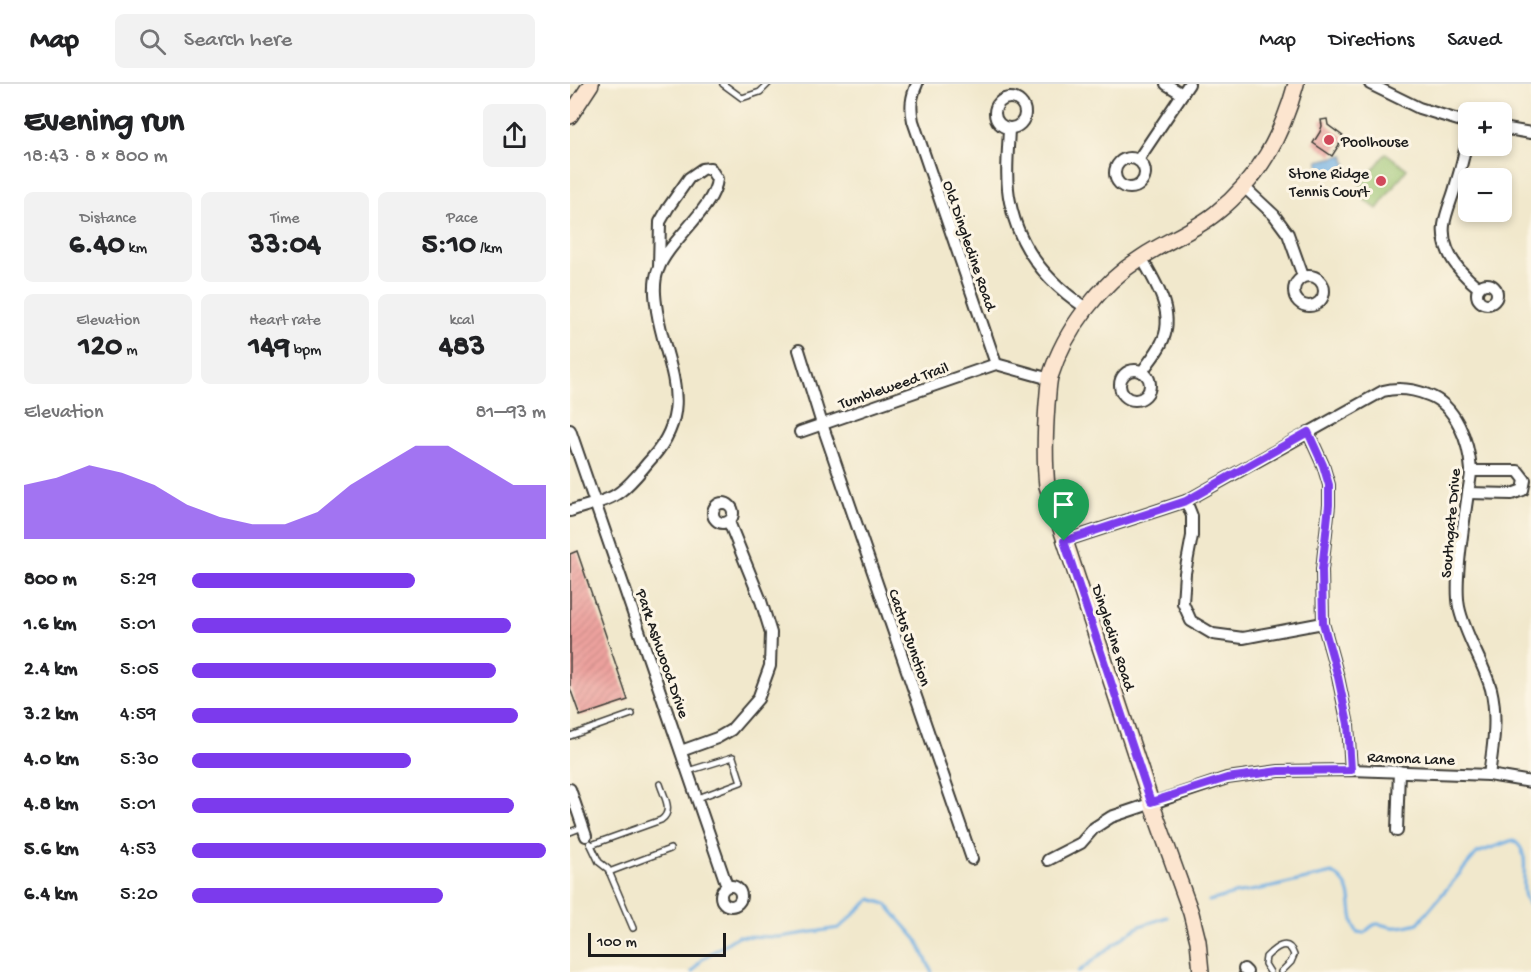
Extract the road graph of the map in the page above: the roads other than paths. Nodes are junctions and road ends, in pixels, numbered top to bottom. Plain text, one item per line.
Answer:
1 (591, 84) edge
2 (723, 84) edge
3 (768, 84) edge
4 (917, 84) edge
5 (1166, 84) edge
6 (1189, 84) edge
7 (1296, 84) edge
8 (1370, 84) edge
9 (1182, 94) junction
10 (570, 116) edge
11 (1458, 120) edge
12 (1009, 129) dead end
13 (1512, 130) edge
14 (1531, 133) edge
15 (1463, 156) edge
16 (1138, 160) dead end
17 (1244, 186) junction
18 (1141, 257) junction
19 (659, 268) junction
20 (1303, 276) dead end
21 (1479, 288) dead end
22 (1086, 308) junction
23 (800, 350) dead end
24 (996, 364) junction
25 (1142, 372) dead end
26 (1050, 379) junction
27 (822, 424) junction
28 (570, 430) edge
29 (800, 432) dead end
30 (1308, 432) junction
31 (1471, 471) junction
32 (1468, 493) junction
33 (1186, 501) junction
34 (596, 502) junction
35 (570, 511) edge
36 (729, 522) dead end
37 (1064, 541) junction
38 (1323, 623) junction
39 (632, 714) dead end
40 (570, 734) edge
41 (681, 751) junction
42 (1351, 770) junction
43 (688, 771) junction
44 (1399, 771) junction
45 (1489, 775) junction
46 (1531, 782) edge
47 (660, 784) dead end
48 (570, 789) edge
49 (698, 798) junction
50 (1151, 802) junction
51 (1397, 831) dead end
52 (570, 832) edge
53 (587, 836) junction
54 (670, 849) dead end
55 (972, 859) dead end
56 (1048, 860) dead end
57 (609, 872) junction
58 (727, 886) dead end
59 (633, 927) dead end
60 (1200, 972) edge
61 (1269, 972) edge
62 (1281, 972) edge

1 - 10 street
2 - 3 lane
4 - 24 street, Old Dingledine Road
5 - 9 street
6 - 9 street
7 - 17 street, Dingledine Road
8 - 11 street
9 - 16 street
12 - 22 street
13 - 14 street
15 - 21 street
17 - 18 street, Dingledine Road
17 - 20 street
18 - 22 street, Dingledine Road
18 - 25 street
19 - 19 street
19 - 34 street
22 - 26 street, Dingledine Road
23 - 27 street, Cactus Junction
24 - 26 street
24 - 27 street, Tumbleweed Trail
26 - 37 street, Dingledine Road
27 - 29 street, Tumbleweed Trail
27 - 55 street, Cactus Junction
28 - 34 street, Park Ashwood Drive
30 - 31 street, Southgate Drive
30 - 33 street, Southgate Drive
30 - 38 street
31 - 32 street, Southgate Drive
31 - 32 street
32 - 45 street, Southgate Drive
33 - 37 street, Southgate Drive
33 - 38 street
34 - 35 street
34 - 41 street, Park Ashwood Drive
36 - 41 street
37 - 50 street, Dingledine Road
38 - 42 street
39 - 40 lane
41 - 43 street, Park Ashwood Drive
42 - 44 street, Ramona Lane
42 - 50 street, Ramona Lane
43 - 49 street, Park Ashwood Drive
43 - 49 lane
44 - 45 street, Ramona Lane
44 - 51 street
45 - 46 street, Ramona Lane
47 - 53 lane
48 - 53 street
49 - 58 street, Park Ashwood Drive
50 - 56 street, Ramona Lane
50 - 60 street, Dingledine Road
52 - 53 lane
53 - 57 lane
54 - 57 lane
57 - 59 lane
61 - 62 lane

